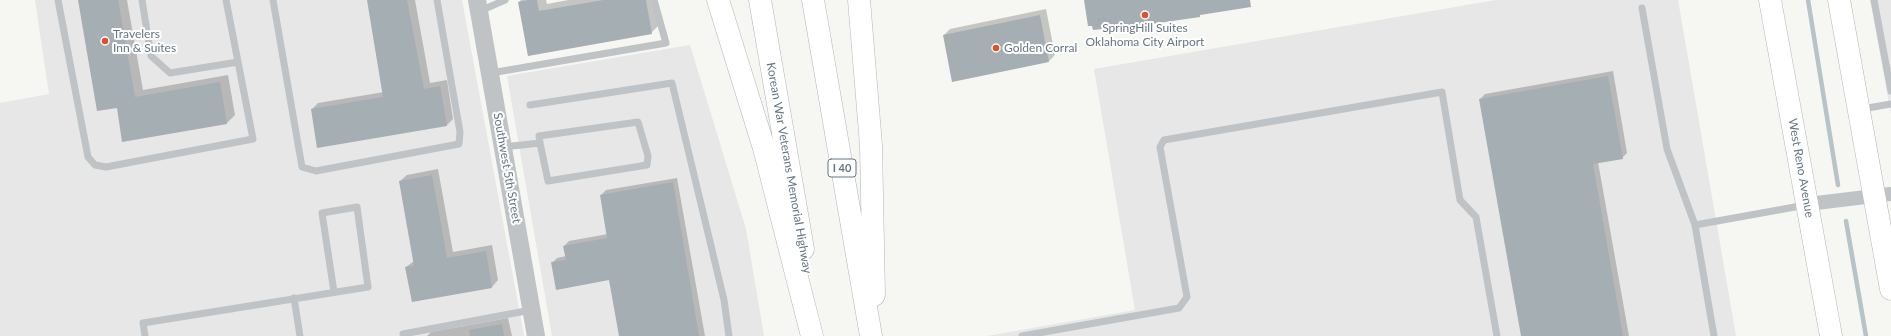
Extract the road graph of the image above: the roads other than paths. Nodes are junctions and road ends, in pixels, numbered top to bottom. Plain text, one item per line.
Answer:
1 (58, 0) edge
2 (142, 0) edge
3 (226, 0) edge
4 (273, 0) edge
5 (437, 0) edge
6 (505, 0) edge
7 (654, 0) edge
8 (718, 0) edge
9 (760, 0) edge
10 (813, 0) edge
11 (859, 0) edge
12 (1770, 0) edge
13 (1839, 0) edge
14 (1874, 0) edge
15 (478, 6) edge
16 (1642, 8) dead end
17 (238, 62) junction
18 (491, 73) junction
19 (1891, 91) edge
20 (1891, 104) edge
21 (530, 105) dead end
22 (1859, 110) junction
23 (540, 140) junction
24 (502, 147) junction
25 (1883, 196) edge
26 (1808, 204) junction
27 (1694, 224) junction
28 (1891, 289) edge
29 (334, 292) junction
30 (294, 298) junction
31 (531, 310) junction
32 (403, 334) dead end
33 (145, 336) edge
34 (300, 336) edge
35 (536, 336) edge
36 (729, 336) edge
37 (812, 336) edge
38 (818, 336) edge
39 (871, 336) edge
40 (875, 336) edge
41 (1022, 336) edge
42 (1497, 336) edge
43 (1714, 336) edge
44 (1831, 336) edge

1 - 17 lane
2 - 17 lane
3 - 17 lane
4 - 5 lane
6 - 15 lane
7 - 18 lane
8 - 37 main road
9 - 38 main road, Korean War Veterans Memorial Highway
10 - 39 main road, I 40
11 - 40 main road
12 - 26 main road, West Reno Avenue
13 - 22 main road
14 - 19 lane
15 - 18 street, Southwest 5th Street
16 - 27 lane
18 - 24 street, Southwest 5th Street
20 - 22 lane
21 - 36 lane
22 - 25 main road
23 - 23 lane
23 - 24 lane
24 - 31 street, Southwest 5th Street
25 - 26 street
25 - 28 main road
26 - 27 lane
26 - 44 main road, West Reno Avenue
27 - 43 lane
29 - 29 lane
29 - 30 lane
30 - 33 lane
30 - 34 lane
31 - 32 lane
31 - 35 street, Southwest 5th Street
41 - 42 lane

